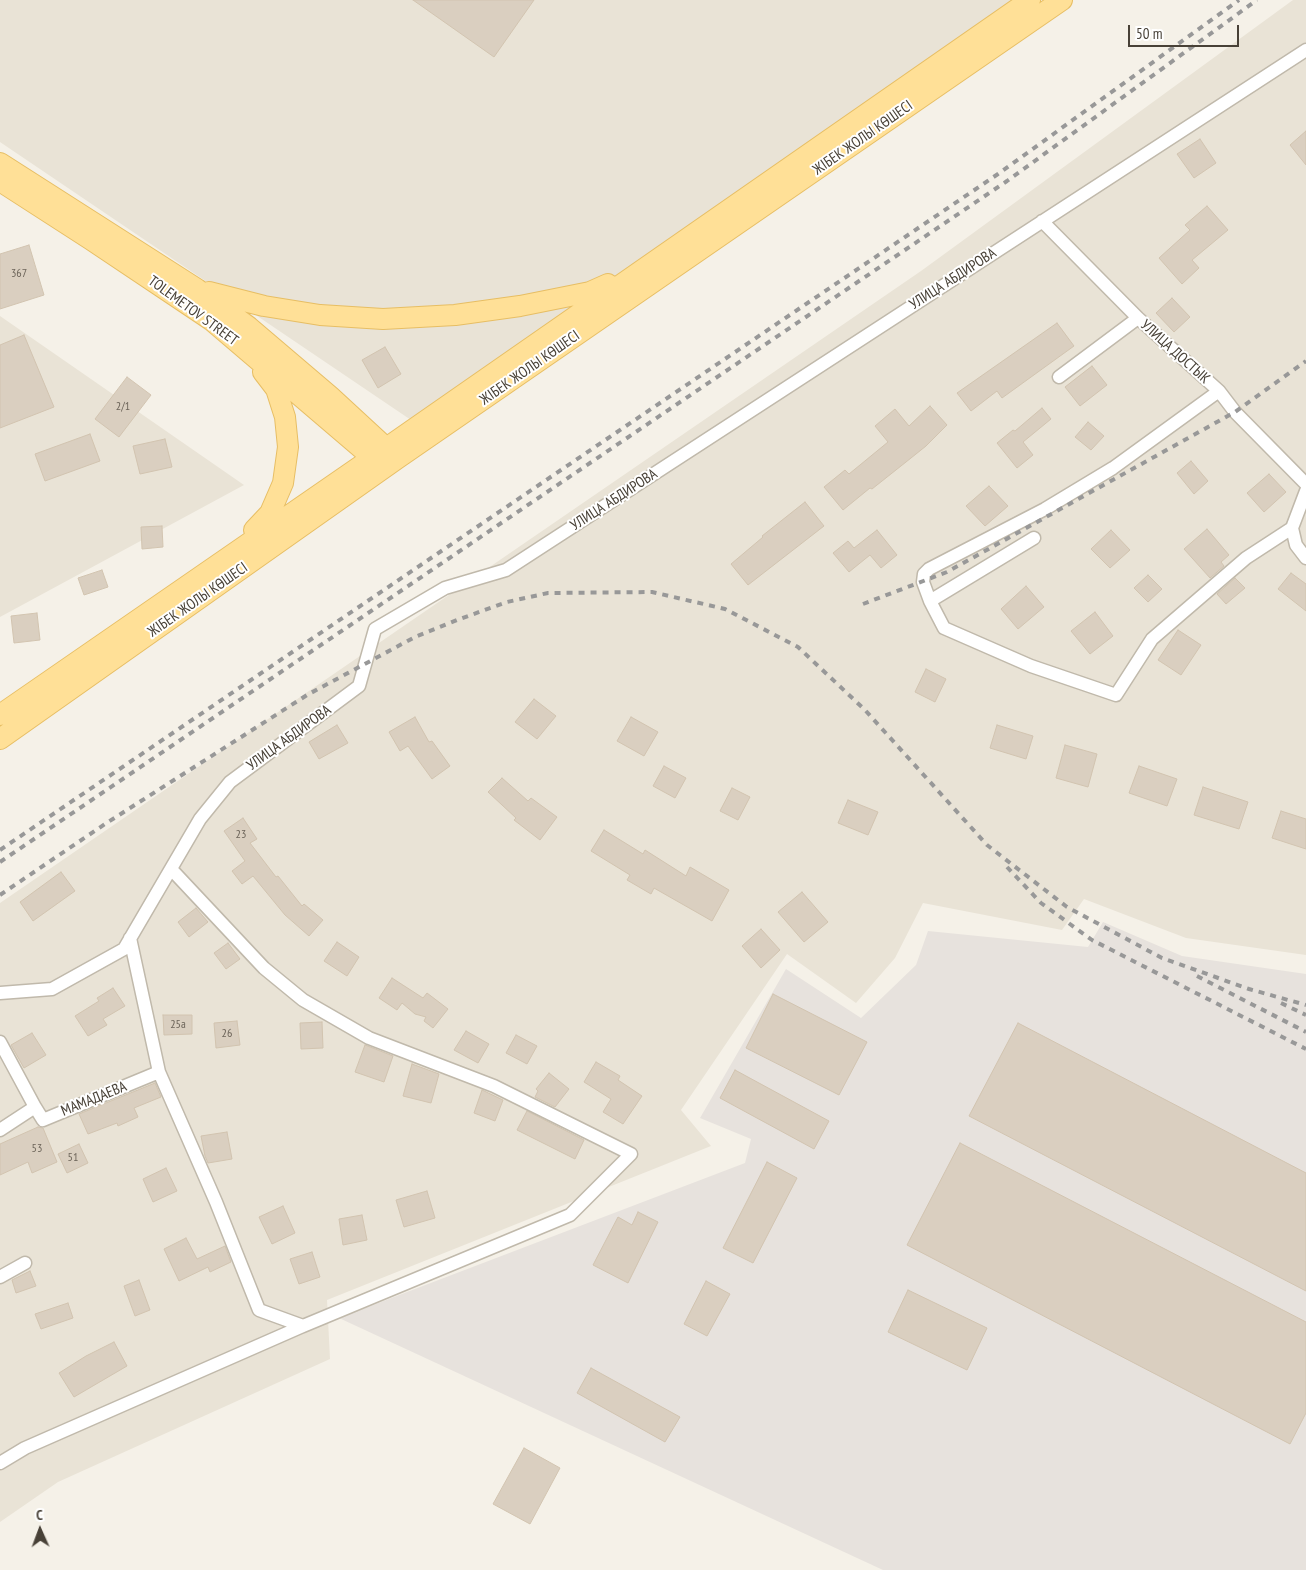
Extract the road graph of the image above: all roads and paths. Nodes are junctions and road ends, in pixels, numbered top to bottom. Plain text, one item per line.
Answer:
1 (1030, 0) edge
2 (1062, 0) edge
3 (1306, 50) edge
4 (0, 163) edge
5 (0, 181) edge
6 (1042, 221) junction
7 (649, 265) junction
8 (197, 289) junction
9 (1138, 318) junction
10 (246, 350) junction
11 (1058, 378) dead end
12 (1219, 391) junction
13 (385, 458) junction
14 (1306, 484) edge
15 (1306, 491) edge
16 (1292, 528) junction
17 (1034, 538) dead end
18 (230, 556) junction
19 (1306, 558) edge
20 (930, 601) junction
21 (0, 715) edge
22 (0, 739) edge
23 (172, 870) junction
24 (130, 938) junction
25 (0, 993) edge
26 (0, 1042) edge
27 (159, 1072) junction
28 (34, 1107) junction
29 (0, 1130) edge
30 (25, 1263) dead end
31 (0, 1277) edge
32 (303, 1326) junction
33 (0, 1463) edge

1 - 7 main road, ЖІБЕК ЖОЛЫ КӨШЕСІ
2 - 13 main road, ЖІБЕК ЖОЛЫ КӨШЕСІ
3 - 6 street, УЛИЦА АБДИРОВА
4 - 8 main road, TOLEMETOV STREET
5 - 10 main road, TOLEMETOV STREET
6 - 9 street, УЛИЦА ДОСТЫК
6 - 23 street, УЛИЦА АБДИРОВА
7 - 8 main road
7 - 13 main road
8 - 13 main road
9 - 11 street
9 - 12 street, УЛИЦА ДОСТЫК
10 - 13 main road, TOLEMETOV STREET
10 - 18 main road
12 - 14 street, УЛИЦА ДОСТЫК
12 - 20 street
13 - 18 main road
13 - 22 main road, ЖІБЕК ЖОЛЫ КӨШЕСІ
15 - 16 street
16 - 19 street
16 - 20 street
17 - 20 street
18 - 21 main road, ЖІБЕК ЖОЛЫ КӨШЕСІ
23 - 24 street, УЛИЦА АБДИРОВА
23 - 32 street
24 - 25 street, УЛИЦА АБДИРОВА
24 - 27 street
26 - 28 street
27 - 28 street, МАМАДАЕВА
27 - 32 street
28 - 29 street
30 - 31 street
32 - 33 street

